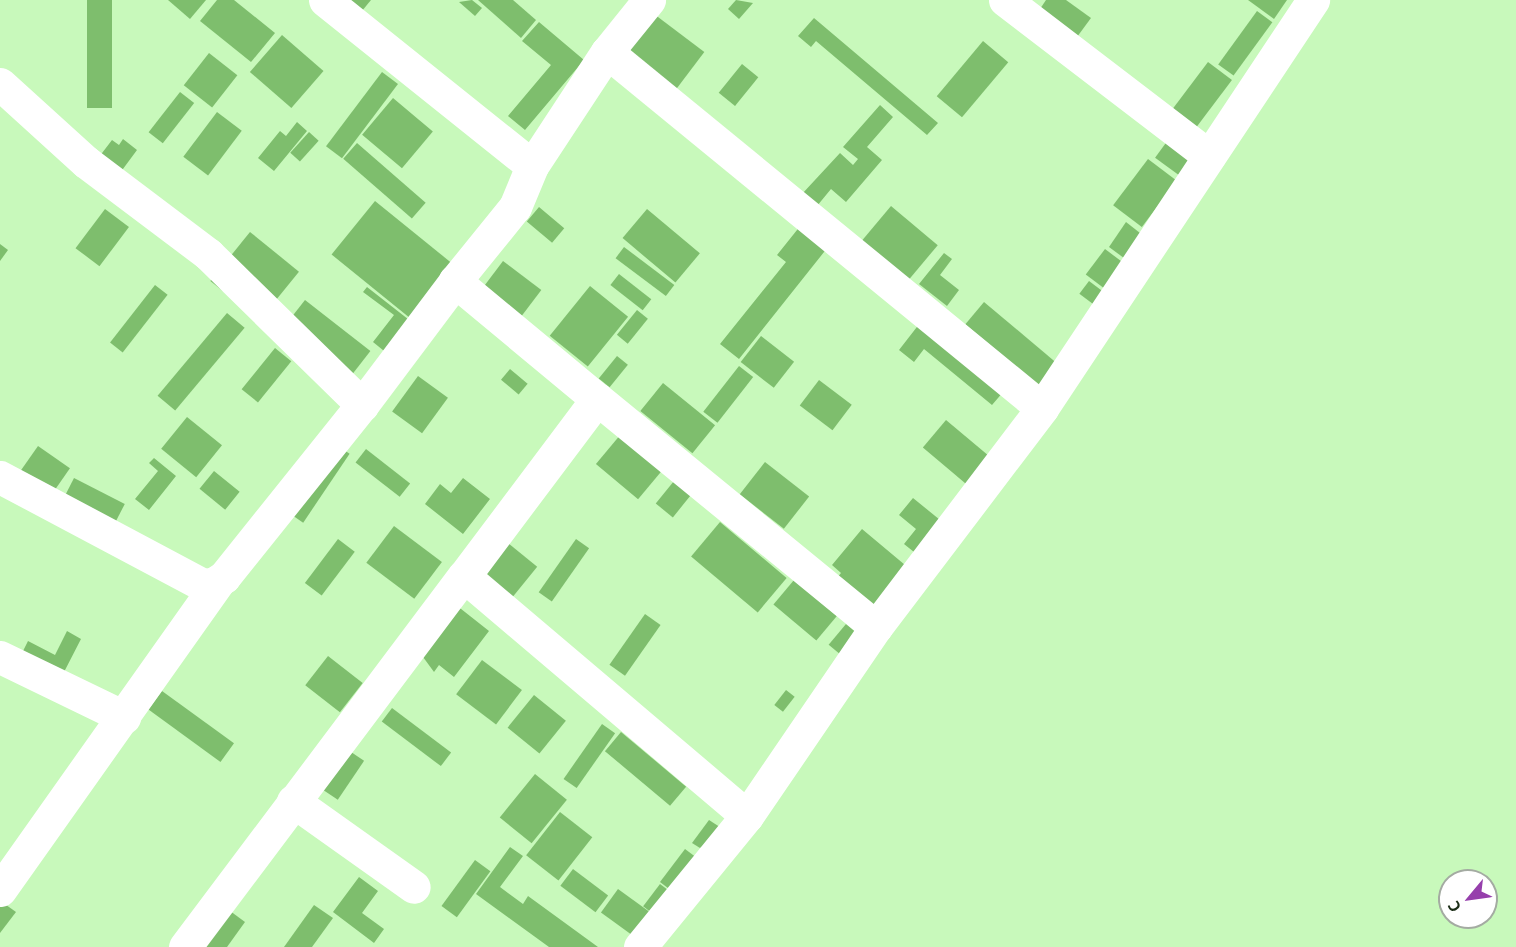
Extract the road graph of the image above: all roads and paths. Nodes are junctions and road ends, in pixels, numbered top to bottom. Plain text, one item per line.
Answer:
1 (325, 0) edge
2 (1005, 0) edge
3 (1313, 0) edge
4 (647, 1) edge
5 (607, 52) junction
6 (0, 84) edge
7 (1209, 156) junction
8 (532, 166) junction
9 (454, 281) junction
10 (597, 399) junction
11 (362, 405) junction
12 (1042, 408) junction
13 (0, 477) edge
14 (464, 576) junction
15 (219, 581) junction
16 (876, 627) junction
17 (0, 657) edge
18 (124, 717) junction
19 (294, 801) junction
20 (747, 816) junction
21 (414, 887) dead end
22 (0, 890) edge
23 (185, 947) edge
24 (640, 947) edge

1 - 8 lane
2 - 7 lane
3 - 7 lane
4 - 5 lane
5 - 8 lane
5 - 12 lane
6 - 11 lane
7 - 12 lane
8 - 9 lane
9 - 10 lane
9 - 11 lane
10 - 14 lane
10 - 16 lane
11 - 15 lane
12 - 16 lane
13 - 15 lane
14 - 19 lane
14 - 20 lane
15 - 18 lane
16 - 20 lane
17 - 18 lane
18 - 22 lane
19 - 21 lane
19 - 23 lane
20 - 24 lane

